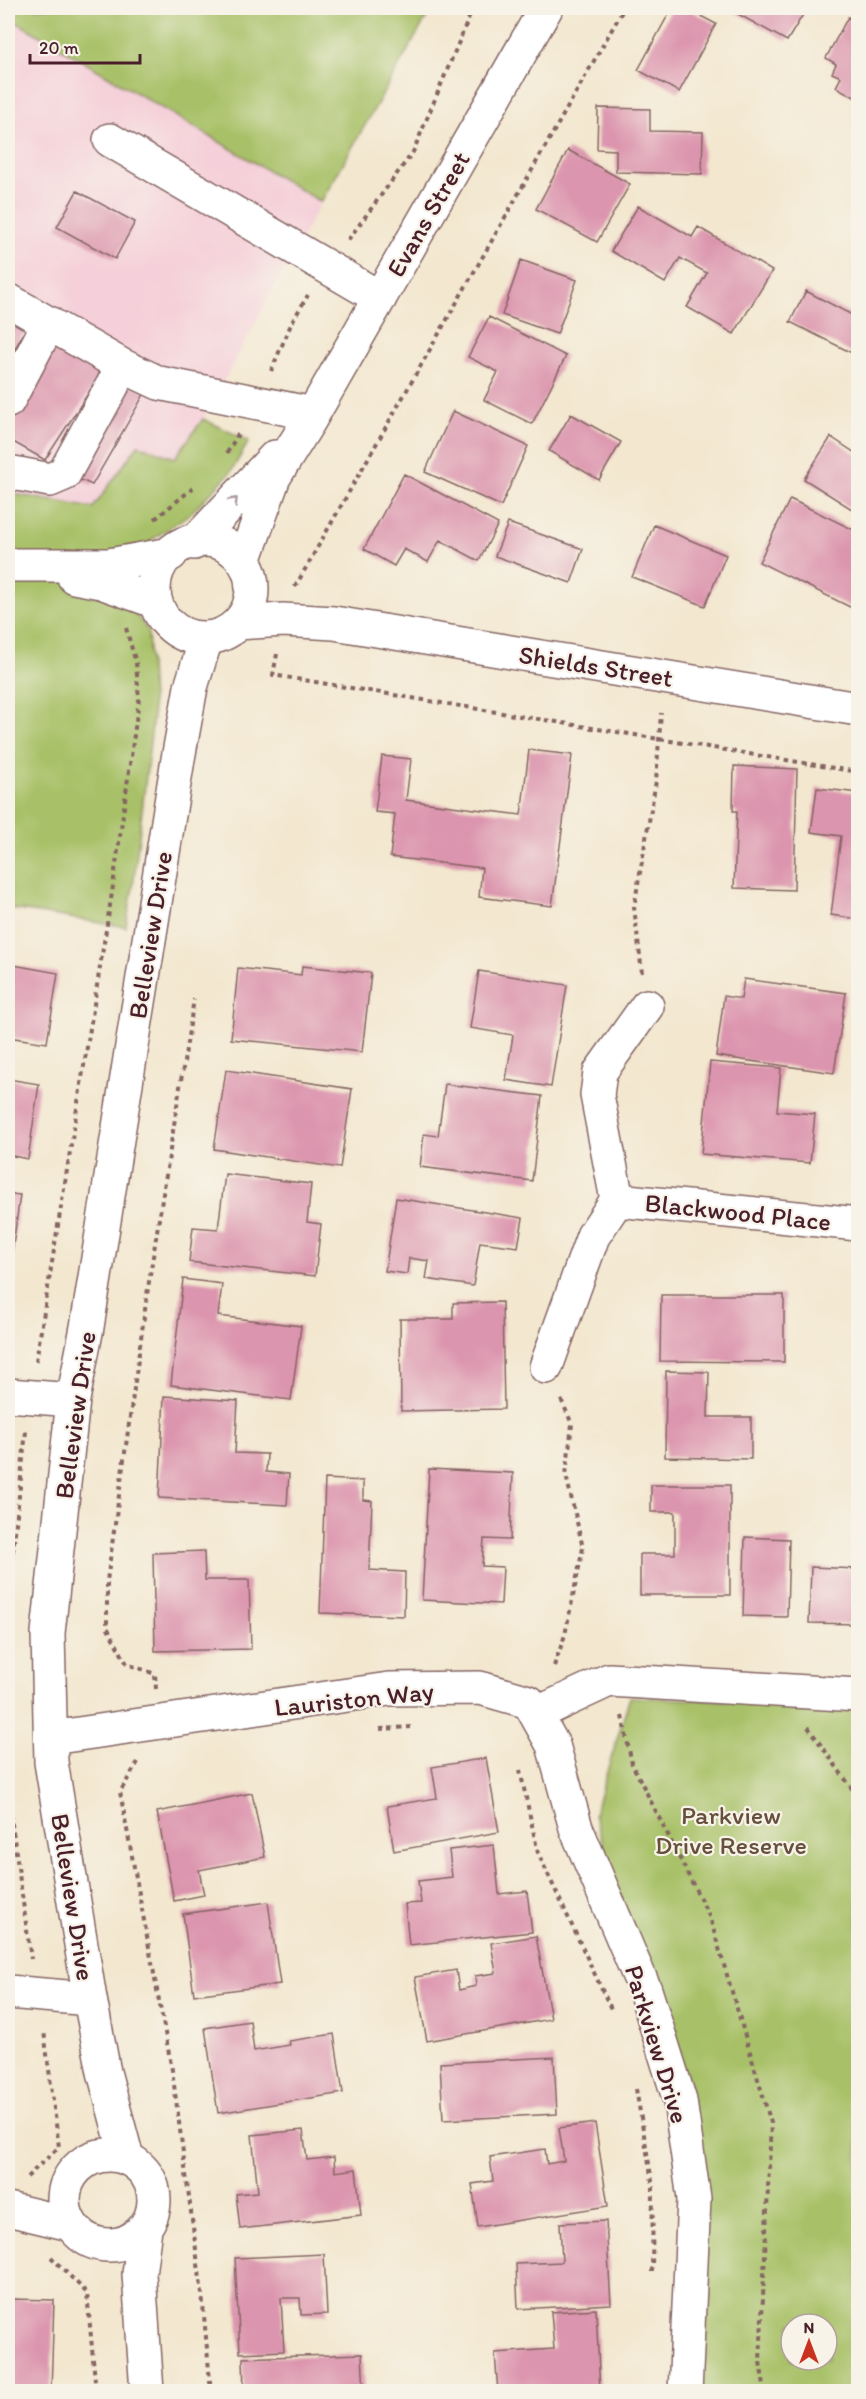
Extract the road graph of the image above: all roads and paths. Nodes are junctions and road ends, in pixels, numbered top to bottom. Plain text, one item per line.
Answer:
1 (546, 8) edge
2 (624, 8) edge
3 (110, 140) dead end
4 (380, 298) junction
5 (8, 300) edge
6 (49, 324) junction
7 (123, 366) junction
8 (8, 401) edge
9 (311, 417) junction
10 (8, 472) edge
11 (182, 548) junction
12 (10, 565) edge
13 (248, 570) junction
14 (285, 611) junction
15 (162, 612) junction
16 (238, 623) junction
17 (206, 639) junction
18 (661, 676) junction
19 (858, 708) edge
20 (659, 739) junction
21 (178, 759) junction
22 (858, 772) edge
23 (194, 999) dead end
24 (648, 1006) joint
25 (617, 1200) junction
26 (858, 1224) edge
27 (546, 1367) joint
28 (8, 1395) edge
29 (73, 1400) junction
30 (614, 1680) junction
31 (781, 1690) junction
32 (858, 1695) edge
33 (536, 1714) junction
34 (158, 1724) junction
35 (418, 1727) dead end
36 (373, 1729) dead end
37 (51, 1738) junction
38 (519, 1766) dead end
39 (858, 1797) edge
40 (8, 1992) edge
41 (90, 1999) junction
42 (612, 2012) dead end
43 (104, 2072) junction
44 (636, 2086) dead end
45 (90, 2158) junction
46 (127, 2158) junction
47 (65, 2186) junction
48 (8, 2200) edge
49 (8, 2209) edge
50 (145, 2228) junction
51 (83, 2233) junction
52 (46, 2252) dead end
53 (652, 2280) dead end
54 (146, 2376) edge
55 (96, 2391) edge
56 (211, 2391) edge
57 (685, 2391) edge
58 (765, 2391) edge

1 - 4 street, Evans Street
2 - 14 path
3 - 4 street
4 - 9 street, Evans Street
5 - 6 street
6 - 7 street
6 - 8 street
7 - 9 street
7 - 10 street
11 -> 9 street, Evans Street
9 - 13 street, Evans Street
11 - 12 street
11 - 13 street
11 - 15 street
12 - 15 street
13 - 14 street, Shields Street
13 - 16 street
14 - 16 street, Shields Street
14 - 18 street, Shields Street
14 - 20 path
15 - 17 street
15 - 21 street, Belleview Drive
16 - 17 street
17 - 21 street, Belleview Drive
18 - 19 street, Shields Street
18 - 20 path
20 - 22 path
20 - 24 path
21 - 29 street, Belleview Drive
23 - 34 path
24 - 25 street, Blackwood Place
25 - 26 street, Blackwood Place
25 - 27 street, Blackwood Place
27 - 33 path
28 - 29 street
29 - 37 street, Belleview Drive
30 - 31 street
30 - 33 street
30 - 58 path
31 - 32 street
31 - 39 path
33 - 34 street, Lauriston Way
33 - 57 street, Parkview Drive
34 - 37 street, Lauriston Way
34 - 56 path
35 - 36 path
37 - 41 street, Belleview Drive
38 - 42 path
40 - 41 street
41 - 43 street, Belleview Drive
43 - 45 street, Belleview Drive
43 - 46 street, Belleview Drive
44 - 53 path
45 - 46 street
45 - 47 street
46 - 50 street
47 - 48 street
47 - 51 street
49 - 51 street
50 - 51 street
50 - 54 street
51 - 54 street
52 - 55 path

